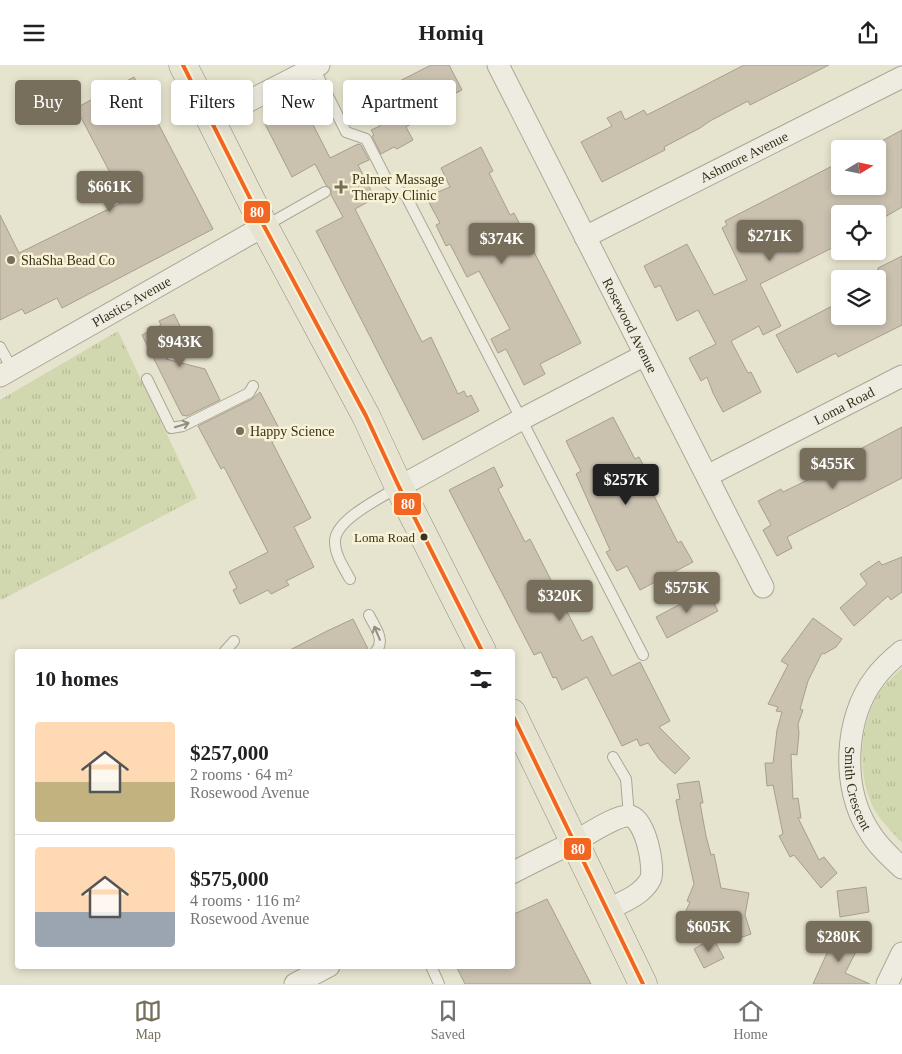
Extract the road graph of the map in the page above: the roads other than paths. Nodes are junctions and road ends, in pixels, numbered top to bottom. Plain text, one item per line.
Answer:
1 (184, 65) edge
2 (498, 65) edge
3 (317, 67) edge
4 (902, 77) edge
5 (192, 80) edge
6 (253, 99) edge
7 (214, 125) edge
8 (325, 192) dead end
9 (264, 226) junction
10 (585, 237) junction
11 (0, 347) edge
12 (645, 355) junction
13 (6, 373) edge
14 (902, 376) edge
15 (147, 379) dead end
16 (253, 386) dead end
17 (522, 419) junction
18 (707, 476) junction
19 (399, 487) junction
20 (350, 579) dead end
21 (763, 587) dead end
22 (369, 615) dead end
23 (234, 641) dead end
24 (227, 649) edge
25 (377, 649) edge
26 (481, 649) edge
27 (902, 651) edge
28 (643, 655) dead end
29 (515, 719) edge
30 (614, 757) dead end
31 (629, 816) junction
32 (574, 842) junction
33 (902, 868) edge
34 (515, 872) edge
35 (607, 910) junction
36 (902, 953) edge
37 (323, 969) edge
38 (432, 969) edge
39 (294, 984) edge
40 (440, 984) edge
41 (643, 984) edge
42 (887, 984) edge

1 - 5 main road
2 - 10 street, Rosewood Avenue
3 - 6 street
3 - 17 lane
4 - 10 street, Ashmore Avenue
7 - 9 main road
8 - 9 lane
9 - 13 street, Plastics Avenue
9 - 19 main road
10 - 12 street, Rosewood Avenue
11 - 13 lane
12 - 17 street
12 - 18 street, Rosewood Avenue
14 - 18 street, Loma Road
15 -> 16 lane
17 - 19 street
17 - 28 lane
18 - 21 street, Rosewood Avenue
19 - 20 lane
19 - 26 main road
25 -> 22 lane
23 - 24 lane
27 - 33 street, Smith Crescent
29 - 32 main road
30 - 31 lane
31 - 32 street
31 - 35 street
32 - 34 street
32 - 35 main road
35 - 41 main road
36 - 42 street
37 - 39 street
38 - 40 lane

